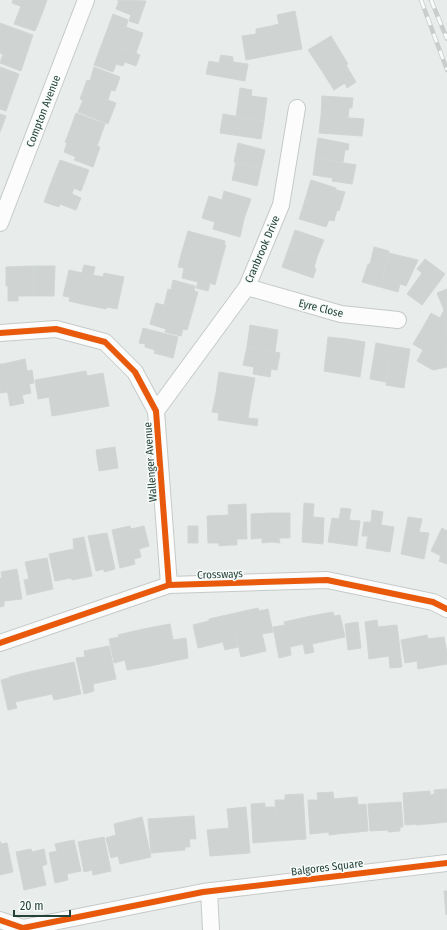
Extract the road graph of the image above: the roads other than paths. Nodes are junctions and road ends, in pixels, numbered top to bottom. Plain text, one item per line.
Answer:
1 (86, 0) edge
2 (297, 108) dead end
3 (5, 196) edge
4 (0, 223) edge
5 (246, 287) junction
6 (398, 320) dead end
7 (0, 333) edge
8 (156, 411) junction
9 (169, 586) junction
10 (447, 609) edge
11 (0, 643) edge
12 (447, 863) edge
13 (209, 891) junction
14 (0, 920) edge
15 (22, 929) edge
16 (211, 930) edge

1 - 3 street, Compton Avenue
2 - 5 street, Cranbrook Drive
3 - 4 street, Compton Avenue
5 - 6 street, Eyre Close
5 - 8 street, Cranbrook Drive
7 - 8 street, Wallenger Avenue
8 - 9 street, Wallenger Avenue
9 - 10 street, Crossways
9 - 11 street, Crossways
12 - 13 street, Balgores Square
13 - 15 street, Balgores Square
13 - 16 street
14 - 15 street

